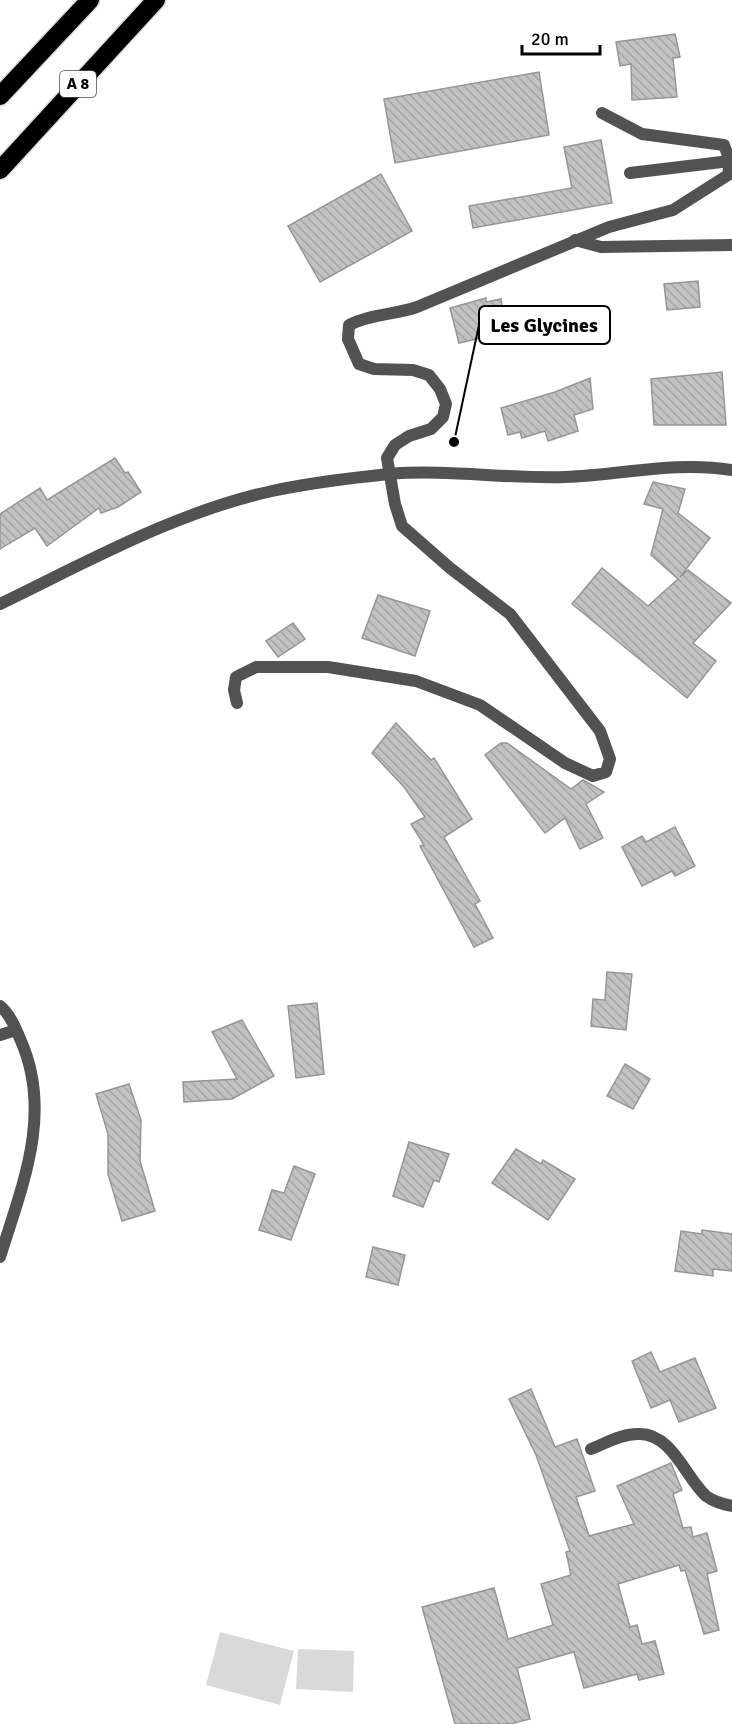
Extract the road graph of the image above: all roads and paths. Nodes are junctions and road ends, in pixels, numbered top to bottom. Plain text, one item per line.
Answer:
1 (90, 0) edge
2 (156, 0) edge
3 (0, 96) edge
4 (602, 113) dead end
5 (730, 161) junction
6 (0, 170) edge
7 (630, 173) dead end
8 (575, 240) junction
9 (732, 245) edge
10 (732, 470) edge
11 (388, 474) junction
12 (0, 604) edge
13 (237, 703) dead end
14 (0, 1006) edge
15 (16, 1030) junction
16 (0, 1035) edge
17 (0, 1257) edge
18 (591, 1449) dead end
19 (732, 1506) edge

1 - 3 highway, A 8
2 - 6 highway, A 8
4 - 5 street
5 - 7 street
5 - 8 street
8 - 9 street
8 - 11 street
10 - 11 street
11 - 12 street
11 - 13 street
14 - 15 street
15 - 16 street
15 - 17 street
18 - 19 street

